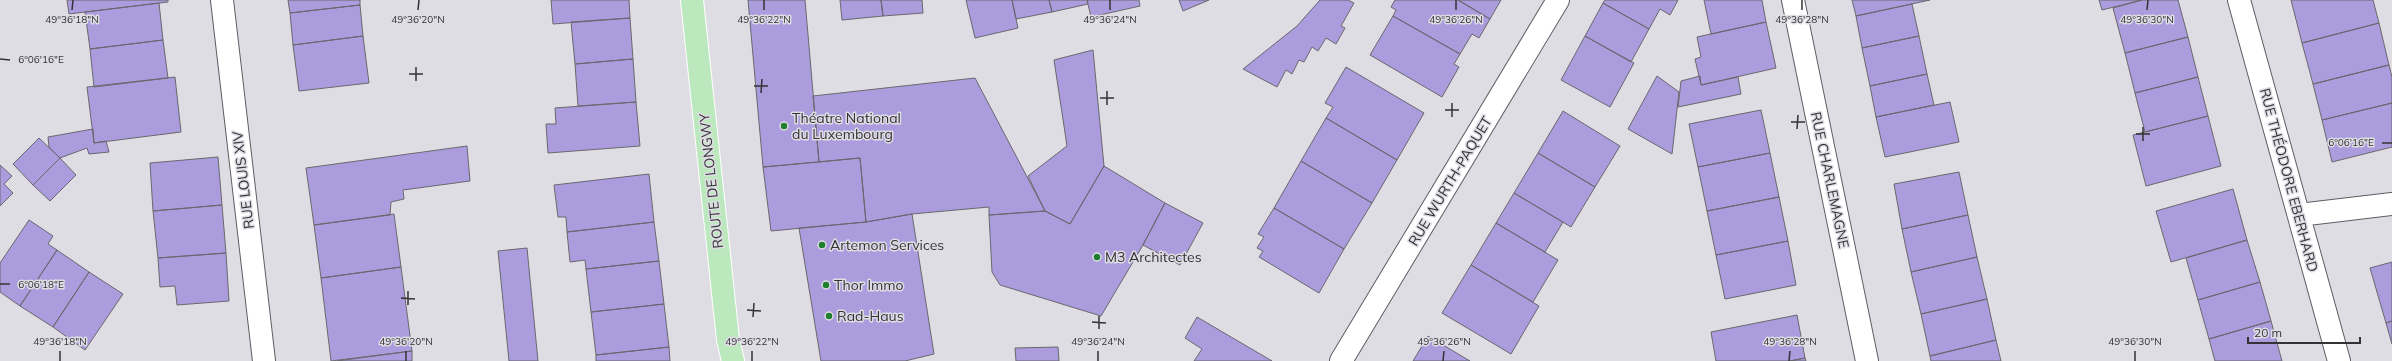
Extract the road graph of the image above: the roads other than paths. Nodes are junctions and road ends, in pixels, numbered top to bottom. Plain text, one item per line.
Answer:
1 (222, 0) edge
2 (692, 0) edge
3 (1558, 0) edge
4 (1793, 0) edge
5 (2239, 0) edge
6 (2392, 204) edge
7 (2299, 215) junction
8 (264, 361) edge
9 (732, 361) edge
10 (1341, 361) edge
11 (1867, 361) edge
12 (2339, 361) edge

1 - 8 street, RUE LOUIS XIV
2 - 9 main road, ROUTE DE LONGWY
3 - 10 street, RUE WURTH-PAQUET
4 - 11 street, RUE CHARLEMAGNE
5 - 7 street, RUE THÉODORE EBERHARD
6 - 7 street
7 - 12 street, RUE THÉODORE EBERHARD

